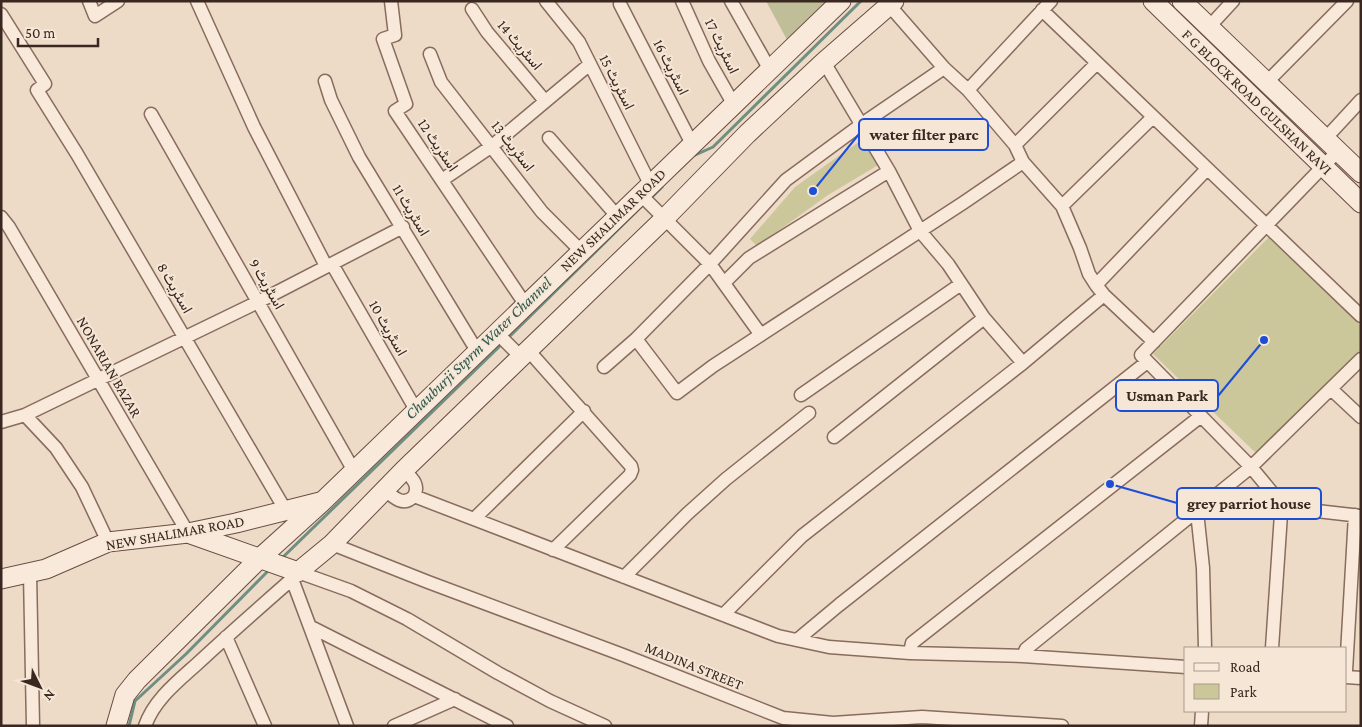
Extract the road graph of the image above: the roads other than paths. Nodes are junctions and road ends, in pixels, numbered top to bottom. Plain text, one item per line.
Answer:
1 (89, 1) edge
2 (118, 1) edge
3 (197, 1) edge
4 (392, 1) edge
5 (546, 1) edge
6 (682, 1) edge
7 (731, 1) edge
8 (841, 1) edge
9 (1153, 1) edge
10 (1182, 1) edge
11 (1233, 1) edge
12 (1347, 1) edge
13 (892, 3) edge
14 (620, 4) dead end
15 (1047, 6) edge
16 (472, 9) dead end
17 (1, 14) edge
18 (1209, 27) junction
19 (430, 54) dead end
20 (824, 62) junction
21 (1097, 63) junction
22 (590, 64) junction
23 (944, 68) junction
24 (770, 70) junction
25 (325, 81) dead end
26 (1266, 83) junction
27 (968, 90) junction
28 (1361, 100) edge
29 (546, 101) junction
30 (734, 105) junction
31 (152, 114) dead end
32 (1153, 117) junction
33 (862, 124) junction
34 (549, 138) dead end
35 (692, 144) junction
36 (1015, 145) junction
37 (1332, 145) junction
38 (492, 146) junction
39 (1023, 162) junction
40 (1324, 166) junction
41 (1207, 168) junction
42 (889, 170) junction
43 (1361, 173) edge
44 (442, 180) junction
45 (645, 192) junction
46 (1361, 203) edge
47 (1062, 206) junction
48 (662, 215) junction
49 (617, 216) junction
50 (1, 217) edge
51 (1266, 225) junction
52 (402, 227) junction
53 (920, 231) junction
54 (580, 251) junction
55 (710, 264) junction
56 (329, 265) junction
57 (724, 283) junction
58 (961, 284) junction
59 (1096, 285) junction
60 (1104, 295) junction
61 (258, 302) junction
62 (525, 304) junction
63 (1361, 316) edge
64 (984, 318) junction
65 (499, 334) junction
66 (761, 335) junction
67 (184, 338) junction
68 (636, 339) junction
69 (1154, 342) junction
70 (477, 351) junction
71 (521, 352) junction
72 (1361, 359) edge
73 (1147, 362) junction
74 (1023, 363) junction
75 (604, 367) dead end
76 (97, 380) junction
77 (1331, 389) junction
78 (801, 395) dead end
79 (416, 410) junction
80 (584, 412) junction
81 (809, 413) dead end
82 (25, 415) junction
83 (1201, 416) junction
84 (1361, 417) edge
85 (1, 422) edge
86 (834, 437) dead end
87 (1251, 467) junction
88 (404, 470) junction
89 (354, 471) junction
90 (385, 490) junction
91 (414, 496) junction
92 (1282, 499) junction
93 (322, 502) junction
94 (286, 511) junction
95 (1194, 513) junction
96 (1358, 516) edge
97 (474, 519) junction
98 (188, 533) junction
99 (108, 542) junction
100 (332, 544) junction
101 (553, 550) junction
102 (263, 561) junction
103 (30, 572) junction
104 (294, 574) junction
105 (624, 577) junction
106 (1, 579) edge
107 (724, 615) junction
108 (311, 627) junction
109 (226, 637) junction
110 (797, 640) junction
111 (1204, 647) edge
112 (1272, 647) edge
113 (910, 653) junction
114 (1023, 656) junction
115 (1347, 657) edge
116 (1184, 667) edge
117 (1347, 677) edge
118 (1361, 678) edge
119 (455, 699) junction
120 (1202, 712) edge
121 (603, 725) edge
122 (33, 726) edge
123 (116, 726) edge
124 (145, 726) edge
125 (265, 726) edge
126 (347, 726) edge
127 (394, 726) edge
128 (507, 726) edge
129 (1062, 726) edge
130 (1201, 726) edge

1 - 2 street
3 - 56 street, اسٹریٹ 10
4 - 44 street, اسٹریٹ 12
5 - 22 street, اسٹریٹ 15
6 - 30 street, اسٹریٹ 17
7 - 24 street
8 - 24 street, NEW SHALIMAR ROAD
9 - 40 street, F G BLOCK ROAD GULSHAN RAVI
10 - 18 street, F G BLOCK ROAD GULSHAN RAVI
11 - 18 street
12 - 26 street
13 - 20 street
13 - 23 street
14 - 35 street, اسٹریٹ 16
15 - 21 street
15 - 27 street
16 - 29 street, اسٹریٹ 14
17 - 67 street, اسٹریٹ 8
18 - 26 street, F G BLOCK ROAD GULSHAN RAVI
19 - 38 street, اسٹریٹ 13
20 - 33 street
20 - 48 street
21 - 32 street
21 - 36 street
22 - 29 street
22 - 45 street, اسٹریٹ 15
23 - 27 street
23 - 33 street
24 - 30 street, NEW SHALIMAR ROAD
25 - 52 street, اسٹریٹ 11
26 - 37 street, F G BLOCK ROAD GULSHAN RAVI
27 - 36 street
28 - 37 street
29 - 38 street
30 - 35 street, NEW SHALIMAR ROAD
31 - 61 street, اسٹریٹ 9
32 - 41 street
32 - 47 street
33 - 42 street
33 - 55 street
34 - 49 street
35 - 45 street, NEW SHALIMAR ROAD
36 - 39 street
37 - 40 street
37 - 43 street, F G BLOCK ROAD GULSHAN RAVI
38 - 44 street
38 - 54 street, اسٹریٹ 13
39 - 47 street
39 - 53 street
40 - 46 street, F G BLOCK ROAD GULSHAN RAVI
40 - 51 street
41 - 51 street
41 - 59 street
42 - 53 street
42 - 57 street
44 - 62 street, اسٹریٹ 12
45 - 48 street
45 - 49 street, NEW SHALIMAR ROAD
47 - 59 street
48 - 55 street
48 - 71 street
49 - 54 street, NEW SHALIMAR ROAD
50 - 76 street, NONARIAN BAZAR
51 - 63 street
51 - 69 street
52 - 56 street
52 - 70 street, اسٹریٹ 11
53 - 58 street
53 - 66 street
54 - 62 street, NEW SHALIMAR ROAD
55 - 57 street
55 - 68 street
56 - 61 street
56 - 79 street, اسٹریٹ 10
57 - 66 street
58 - 64 street
58 - 78 street
59 - 60 street
60 - 69 street
60 - 74 street
61 - 67 street
61 - 89 street, اسٹریٹ 9
62 - 65 street, NEW SHALIMAR ROAD
64 - 74 street
64 - 86 street
65 - 70 street, NEW SHALIMAR ROAD
65 - 71 street
66 - 68 street
67 - 76 street
67 - 94 street, اسٹریٹ 8
68 - 75 street
69 - 73 street
70 - 79 street, NEW SHALIMAR ROAD
71 - 80 street
71 - 88 street
72 - 77 street
73 - 83 street
73 - 110 street
74 - 107 street
76 - 82 street
76 - 98 street, NONARIAN BAZAR
77 - 84 street
77 - 87 street
79 - 89 street, NEW SHALIMAR ROAD
80 - 97 street
80 - 101 street
81 - 105 street
82 - 85 street
82 - 99 street
83 - 87 street
83 - 113 street
87 - 92 street
87 - 95 street
88 - 90 street
88 - 91 street
89 - 93 street, NEW SHALIMAR ROAD
90 - 91 street
90 - 100 street
91 - 97 street
92 - 96 street
92 - 112 street
93 - 94 street, NEW SHALIMAR ROAD
93 - 102 street, NEW SHALIMAR ROAD
94 - 98 street, NEW SHALIMAR ROAD
95 - 111 street
95 - 114 street
96 - 115 street
97 - 101 street
98 - 99 street, NEW SHALIMAR ROAD
98 - 102 street
99 - 103 street, NEW SHALIMAR ROAD
100 - 104 street
100 - 129 street, MADINA STREET
101 - 105 street
102 - 104 street
102 - 123 street, NEW SHALIMAR ROAD
103 - 106 street, NEW SHALIMAR ROAD
103 - 122 street
104 - 108 street
104 - 109 street
104 - 121 street
105 - 107 street
107 - 110 street
108 - 119 street
108 - 126 street
109 - 124 street
109 - 125 street
110 - 113 street
113 - 114 street
114 - 116 street
117 - 118 street
119 - 127 street
119 - 128 street
120 - 130 street

